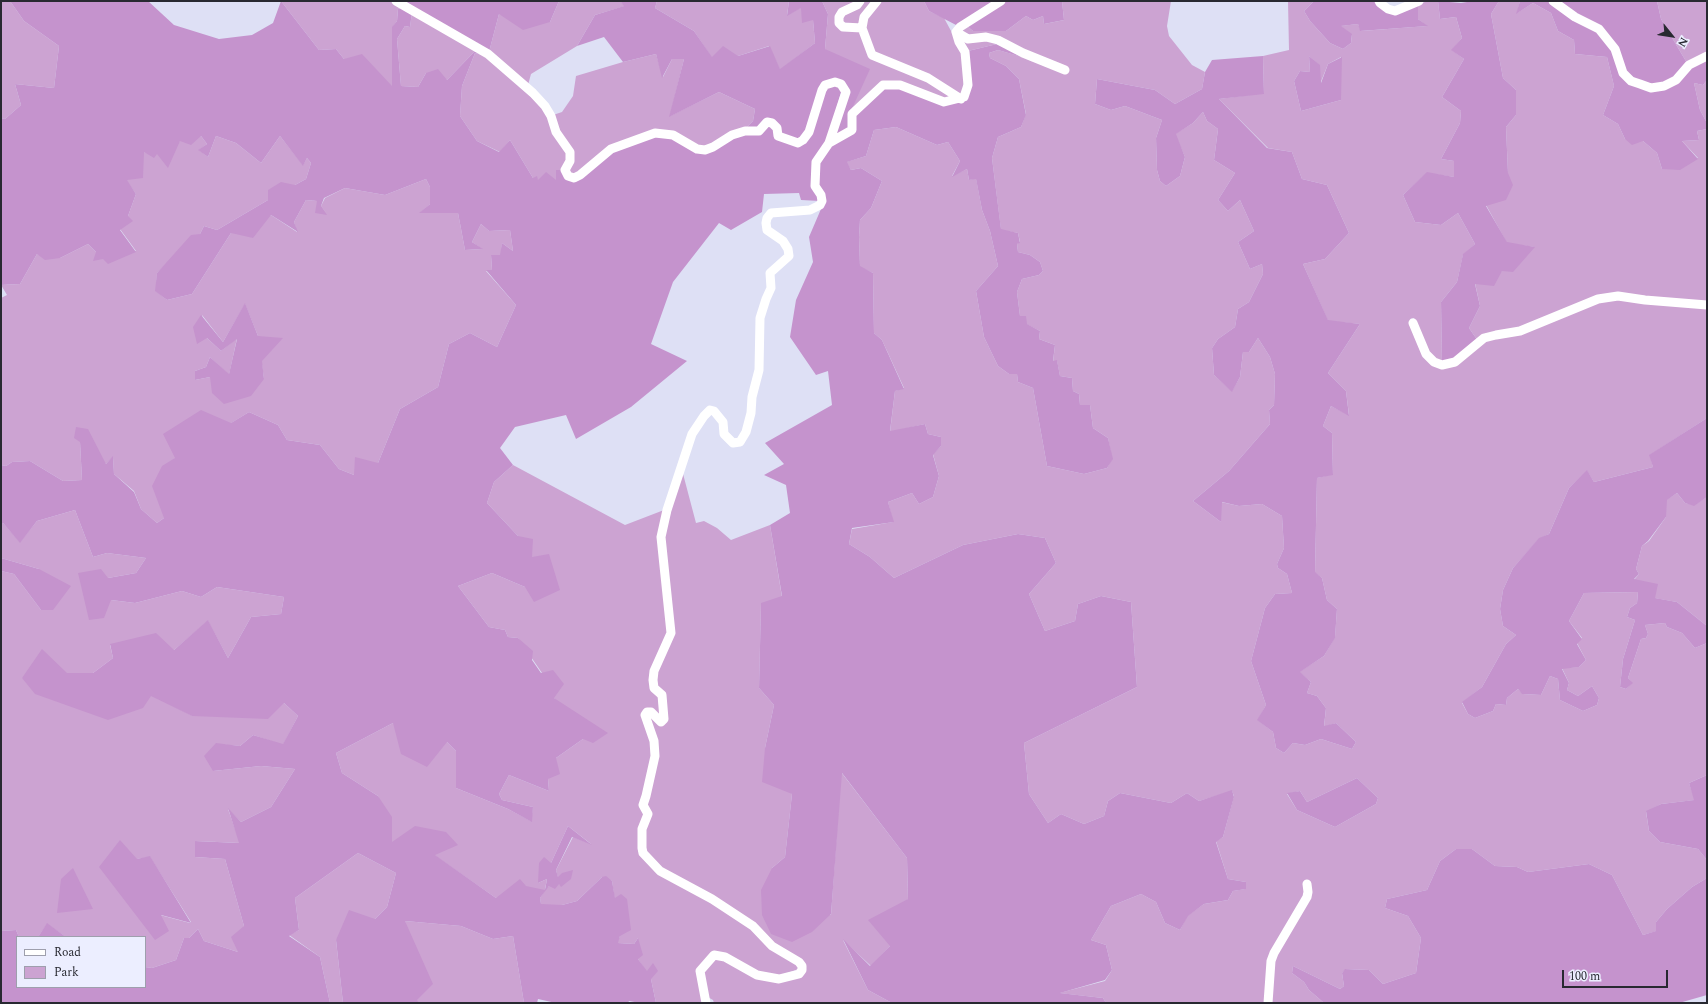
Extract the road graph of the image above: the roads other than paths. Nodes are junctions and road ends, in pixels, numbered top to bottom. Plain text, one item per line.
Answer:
1 (396, 1) edge
2 (860, 1) edge
3 (877, 1) edge
4 (1001, 1) edge
5 (1379, 1) edge
6 (1419, 1) edge
7 (1553, 1) edge
8 (862, 28) junction
9 (956, 32) junction
10 (1707, 56) edge
11 (1065, 70) dead end
12 (961, 99) junction
13 (829, 143) junction
14 (1707, 305) edge
15 (1414, 323) dead end
16 (1307, 884) dead end
17 (706, 1003) edge
18 (1268, 1003) edge

1 - 13 street
2 - 8 street
3 - 8 street
4 - 9 street
5 - 6 street
7 - 10 street
8 - 12 street
9 - 11 street
9 - 12 street
12 - 13 street
13 - 17 street
14 - 15 street
16 - 18 street

